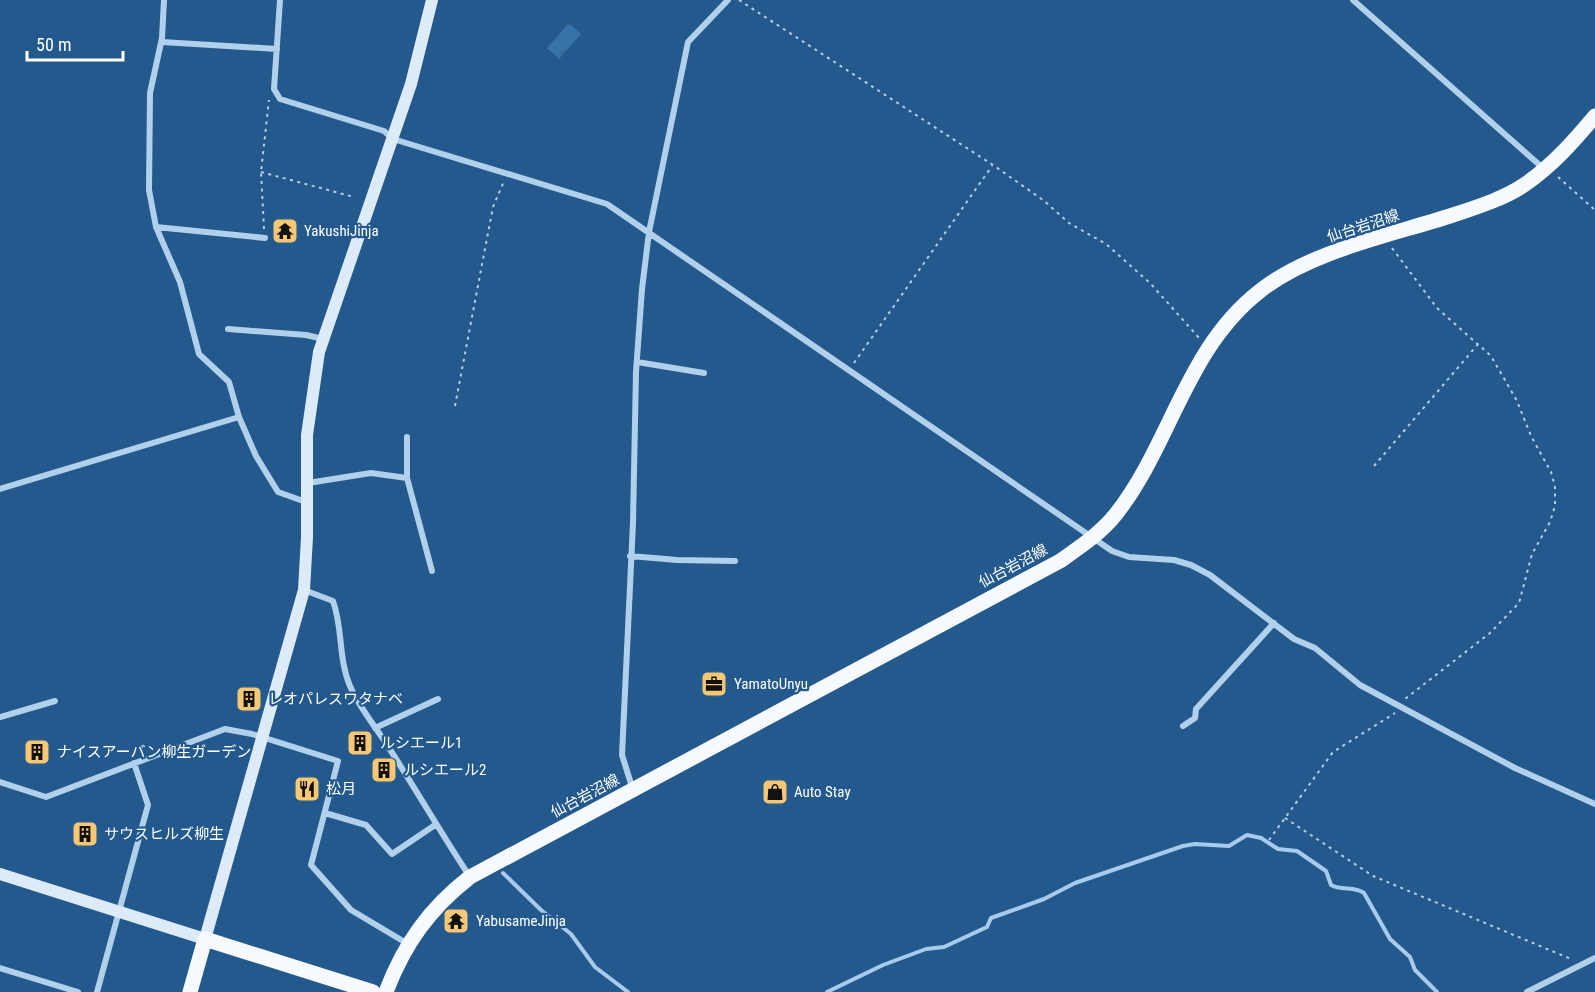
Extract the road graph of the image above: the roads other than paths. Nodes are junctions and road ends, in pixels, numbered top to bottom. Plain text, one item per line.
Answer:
1 (164, 0) edge
2 (280, 0) edge
3 (432, 0) edge
4 (728, 0) edge
5 (1353, 0) edge
6 (162, 42) junction
7 (277, 49) junction
8 (1595, 116) edge
9 (393, 139) junction
10 (1545, 170) junction
11 (156, 227) junction
12 (649, 232) junction
13 (265, 238) road end
14 (228, 329) dead end
15 (323, 339) junction
16 (637, 362) junction
17 (704, 373) dead end
18 (239, 417) junction
19 (407, 437) dead end
20 (407, 478) junction
21 (307, 483) junction
22 (0, 489) edge
23 (307, 503) junction
24 (1092, 538) junction
25 (630, 556) junction
26 (735, 561) dead end
27 (432, 571) dead end
28 (304, 590) junction
29 (1274, 623) junction
30 (438, 699) dead end
31 (55, 701) dead end
32 (0, 717) edge
33 (1183, 726) dead end
34 (375, 728) junction
35 (264, 738) junction
36 (134, 763) junction
37 (0, 782) edge
38 (633, 791) junction
39 (1595, 804) edge
40 (325, 813) junction
41 (435, 825) junction
42 (0, 874) edge
43 (470, 877) junction
44 (118, 912) junction
45 (205, 939) junction
46 (408, 944) junction
47 (1595, 958) edge
48 (0, 968) edge
49 (78, 992) edge
50 (97, 992) edge
51 (190, 992) edge
52 (373, 992) edge
53 (386, 992) edge
54 (1527, 992) edge

1 - 6 street
2 - 7 street
3 - 9 street
4 - 12 street
5 - 10 street
6 - 7 street
6 - 11 street
7 - 9 street
8 - 10 main road, 仙台岩沼線
9 - 12 street
9 - 15 street
10 - 24 main road, 仙台岩沼線
11 - 13 street
11 - 18 street
12 - 16 street
12 - 24 street
14 - 15 street
15 - 21 street
16 - 17 street
16 - 25 street
18 - 22 street
18 - 23 street
19 - 20 street
20 - 21 street
20 - 27 street
21 - 23 street
23 - 28 street
24 - 29 street
24 - 38 main road, 仙台岩沼線
25 - 26 street
25 - 38 street
28 - 34 street
28 - 35 street
29 - 33 street
29 - 39 street
30 - 34 street
31 - 32 street
34 - 41 street
35 - 36 street
35 - 40 street
35 - 45 street
36 - 37 street
36 - 44 street
38 - 43 main road, 仙台岩沼線
40 - 41 street
40 - 46 street
41 - 43 street
42 - 44 street
43 - 46 main road, 仙台岩沼線
44 - 45 street
44 - 50 street
45 - 51 main road
45 - 52 main road
46 - 53 main road, 仙台岩沼線
47 - 54 street
48 - 49 street

